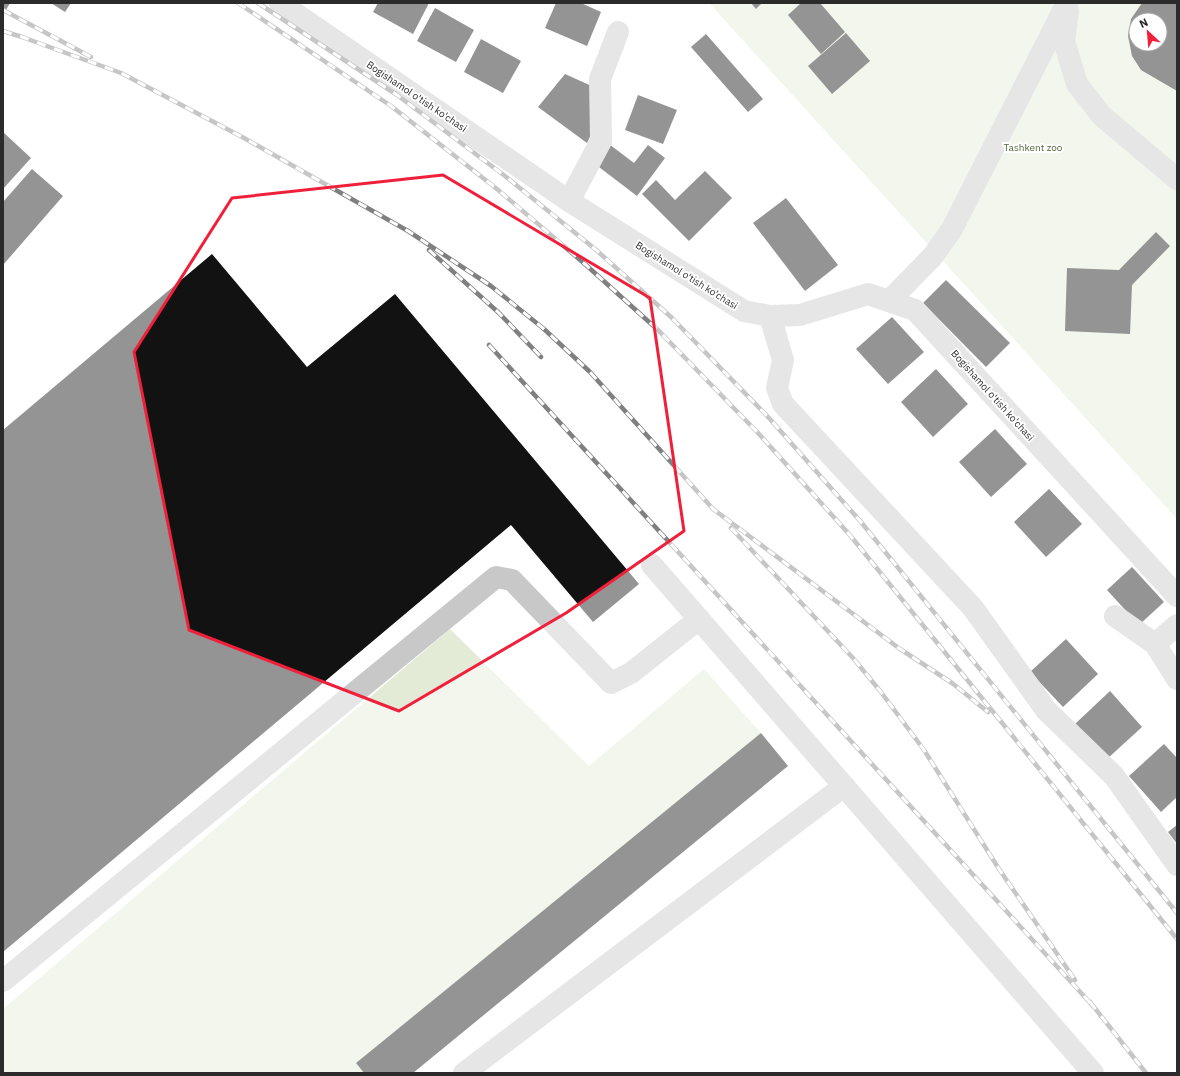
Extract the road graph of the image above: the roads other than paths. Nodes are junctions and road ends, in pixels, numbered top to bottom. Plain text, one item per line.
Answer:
1 (280, 3) edge
2 (1068, 3) edge
3 (618, 32) dead end
4 (1177, 179) edge
5 (569, 201) junction
6 (889, 301) junction
7 (770, 316) junction
8 (652, 564) dead end
9 (1177, 596) edge
10 (1115, 616) dead end
11 (699, 619) junction
12 (1177, 625) edge
13 (1156, 644) junction
14 (1177, 679) edge
15 (844, 786) junction
16 (1177, 865) edge
17 (3, 981) edge
18 (464, 1073) edge
19 (1093, 1073) edge

1 - 5 street, Bogishamol o'tish ko'chasi
2 - 4 street
2 - 6 street
3 - 5 street
5 - 7 street, Bogishamol o'tish ko'chasi
6 - 7 street, Bogishamol o'tish ko'chasi
6 - 9 street, Bogishamol o'tish ko'chasi
7 - 16 street
8 - 11 street
10 - 13 street
11 - 15 street
11 - 17 street
12 - 13 street
13 - 14 street
15 - 18 street
15 - 19 street

